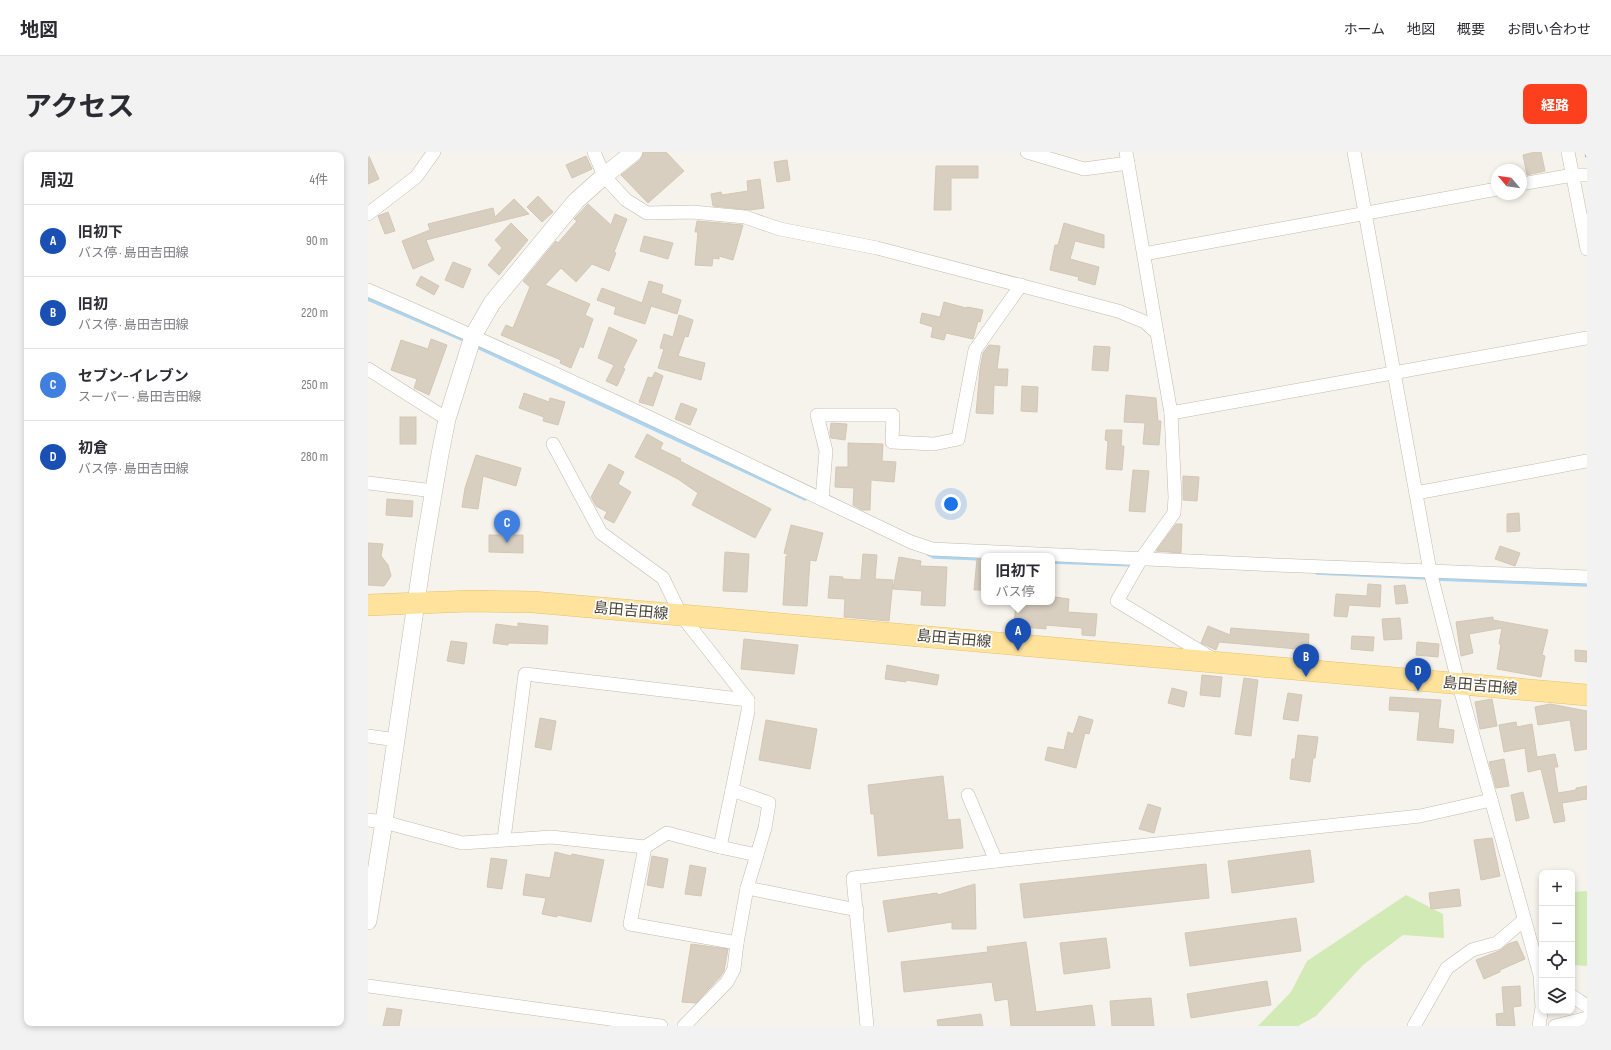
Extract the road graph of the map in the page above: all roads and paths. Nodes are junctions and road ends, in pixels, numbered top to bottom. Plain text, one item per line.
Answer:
1 (434, 152) edge
2 (594, 152) edge
3 (634, 152) edge
4 (1027, 152) edge
5 (1354, 152) edge
6 (1568, 152) edge
7 (1127, 157) edge
8 (1573, 175) junction
9 (1587, 175) edge
10 (604, 176) junction
11 (1527, 183) edge
12 (1491, 190) edge
13 (1365, 213) junction
14 (368, 214) edge
15 (1587, 250) edge
16 (1144, 254) junction
17 (1021, 285) junction
18 (368, 290) edge
19 (1158, 333) junction
20 (473, 336) junction
21 (1587, 338) edge
22 (368, 369) edge
23 (1394, 372) junction
24 (1171, 413) junction
25 (447, 419) junction
26 (553, 444) dead end
27 (1587, 461) edge
28 (368, 483) edge
29 (434, 491) junction
30 (1416, 493) junction
31 (822, 499) junction
32 (1016, 553) edge
33 (1055, 555) edge
34 (1141, 559) junction
35 (1430, 571) junction
36 (1587, 577) edge
37 (416, 603) junction
38 (368, 604) edge
39 (681, 615) junction
40 (1219, 663) junction
41 (1459, 685) junction
42 (1587, 696) edge
43 (748, 700) junction
44 (368, 736) edge
45 (396, 740) junction
46 (732, 790) junction
47 (968, 795) dead end
48 (1491, 800) junction
49 (376, 821) edge
50 (504, 839) junction
51 (645, 847) junction
52 (720, 847) junction
53 (757, 855) junction
54 (996, 860) junction
55 (747, 888) junction
56 (857, 910) junction
57 (1524, 920) junction
58 (368, 921) edge
59 (736, 943) junction
60 (1540, 978) edge
61 (368, 986) edge
62 (1575, 998) edge
63 (1587, 1006) edge
64 (1541, 1014) edge
65 (1587, 1018) edge
66 (660, 1026) edge
67 (684, 1026) edge
68 (867, 1026) edge
69 (1414, 1026) edge
70 (1539, 1026) edge
71 (1555, 1026) edge

1 - 14 street
2 - 10 street
3 - 10 street
4 - 7 street
5 - 13 street
6 - 8 street
7 - 16 street
8 - 9 street
8 - 11 street
8 - 15 street
10 - 17 street
10 - 20 street
12 - 13 street
13 - 16 street
13 - 23 street
16 - 19 street
17 - 19 street
17 - 31 street
18 - 20 street
19 - 24 street
20 - 25 street
20 - 31 street
21 - 23 street
22 - 25 street
23 - 24 street
23 - 30 street
24 - 34 street
25 - 29 street
26 - 39 street
27 - 30 street
28 - 29 street
29 - 37 street
30 - 35 street
31 - 32 street
33 - 34 street
34 - 35 street
34 - 40 street
35 - 36 street
35 - 41 street
37 - 38 main road, 島田吉田線
37 - 39 main road, 島田吉田線
37 - 45 street
39 - 40 main road, 島田吉田線
39 - 43 street
40 - 41 main road, 島田吉田線
41 - 42 main road, 島田吉田線
41 - 48 street
43 - 46 street
43 - 50 street
44 - 45 street
45 - 49 street
46 - 52 street
46 - 53 street
47 - 54 street
48 - 54 street
48 - 57 street
49 - 50 street
49 - 58 street
50 - 51 street
51 - 52 street
51 - 59 street
52 - 53 street
53 - 55 street
54 - 56 street
55 - 56 street
55 - 59 street
56 - 68 street
57 - 60 street
57 - 69 street
59 - 67 street
61 - 66 street
62 - 63 street
64 - 70 street
65 - 71 street

